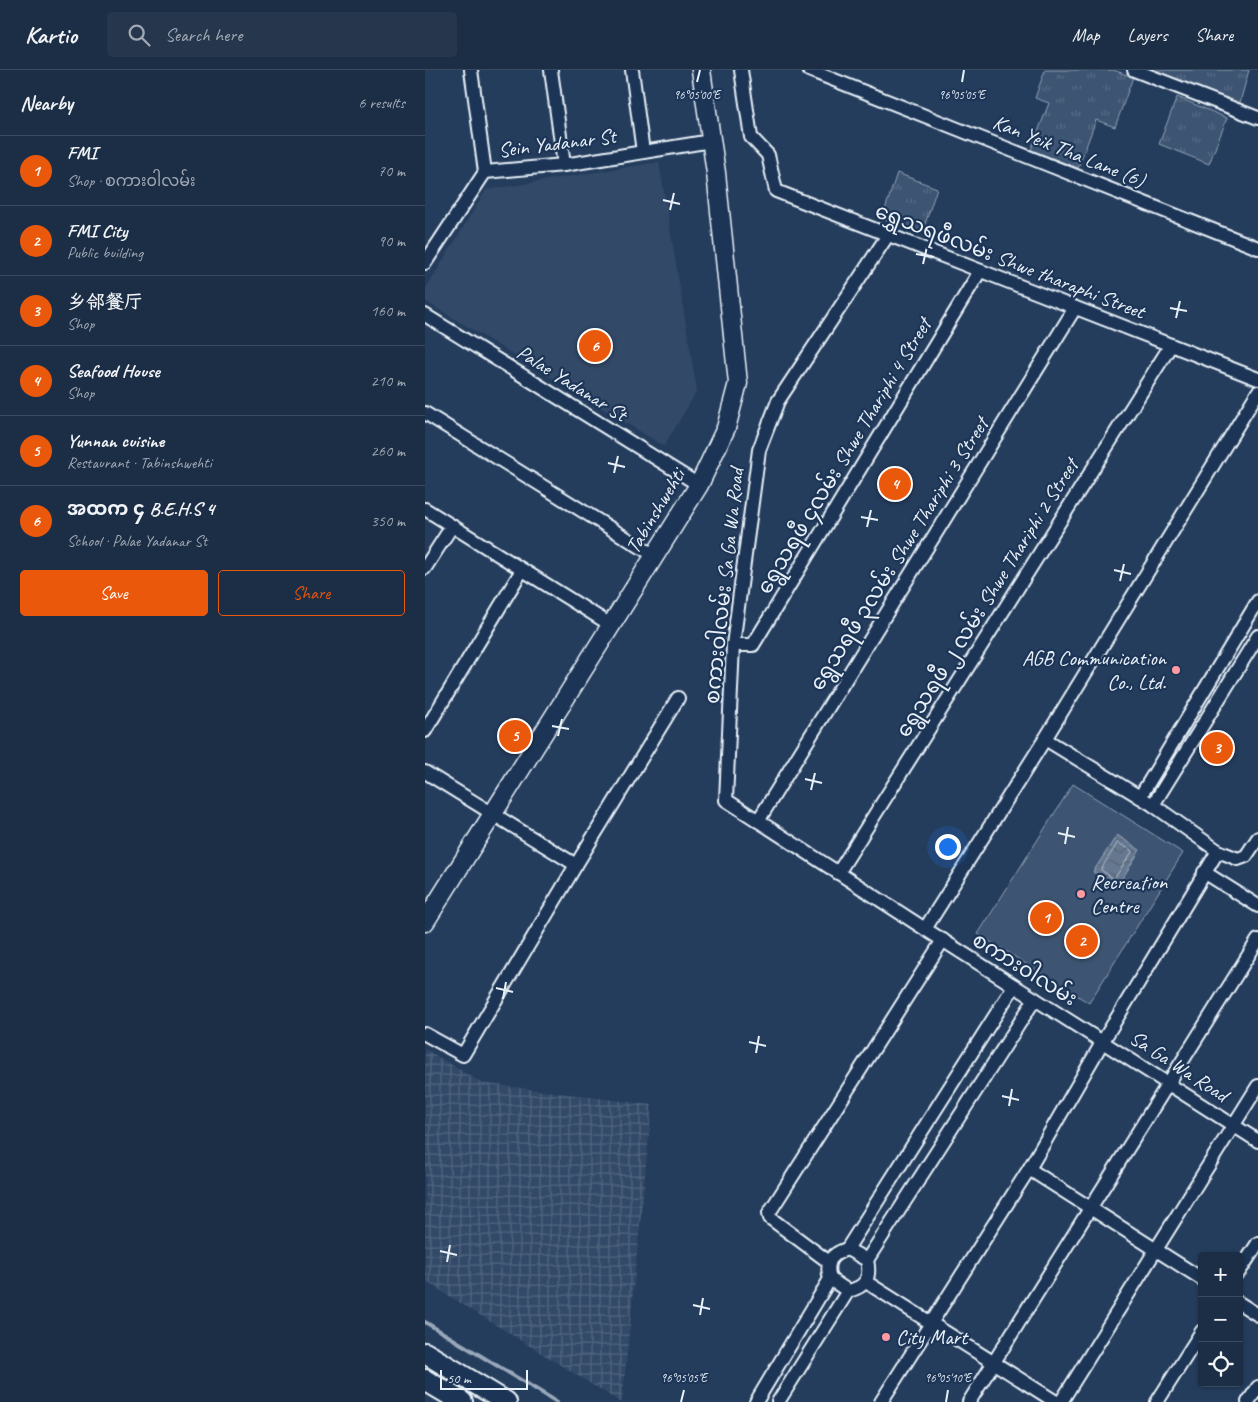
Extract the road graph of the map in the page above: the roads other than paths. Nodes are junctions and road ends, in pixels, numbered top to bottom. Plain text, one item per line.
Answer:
1 (471, 70) edge
2 (551, 70) edge
3 (632, 70) edge
4 (701, 70) edge
5 (741, 70) edge
6 (809, 70) edge
7 (1133, 70) edge
8 (1258, 118) edge
9 (711, 141) junction
10 (643, 152) junction
11 (564, 165) junction
12 (485, 172) junction
13 (888, 235) junction
14 (1258, 248) edge
15 (425, 263) edge
16 (980, 271) junction
17 (1075, 308) junction
18 (425, 315) edge
19 (1171, 345) junction
20 (1258, 379) edge
21 (1258, 392) edge
22 (425, 414) edge
23 (699, 485) junction
24 (425, 509) edge
25 (452, 526) junction
26 (655, 556) junction
27 (425, 568) edge
28 (522, 570) junction
29 (1258, 601) edge
30 (611, 625) junction
31 (1258, 636) edge
32 (733, 646) junction
33 (678, 698) dead end
34 (425, 731) edge
35 (1045, 739) junction
36 (425, 772) edge
37 (1139, 797) junction
38 (1153, 805) junction
39 (493, 814) junction
40 (758, 821) junction
41 (1258, 838) edge
42 (1218, 851) junction
43 (576, 865) junction
44 (1204, 872) junction
45 (838, 873) junction
46 (1258, 906) edge
47 (425, 922) edge
48 (925, 929) junction
49 (943, 940) junction
50 (1258, 940) edge
51 (1014, 986) junction
52 (1035, 999) junction
53 (425, 1034) edge
54 (1103, 1041) junction
55 (1168, 1084) junction
56 (1256, 1092) edge
57 (1234, 1125) junction
58 (1258, 1140) edge
59 (1029, 1169) junction
60 (1090, 1208) junction
61 (1258, 1243) edge
62 (847, 1249) junction
63 (1156, 1250) junction
64 (867, 1260) junction
65 (829, 1262) junction
66 (1243, 1266) edge
67 (1198, 1276) edge
68 (830, 1279) junction
69 (866, 1282) junction
70 (848, 1291) junction
71 (1243, 1306) edge
72 (1258, 1315) edge
73 (932, 1324) junction
74 (1198, 1337) edge
75 (425, 1353) edge
76 (993, 1362) junction
77 (425, 1380) edge
78 (1258, 1387) edge
79 (462, 1402) edge
80 (506, 1402) edge
81 (756, 1402) edge
82 (777, 1402) edge
83 (881, 1402) edge
84 (969, 1402) edge
85 (1056, 1402) edge
86 (1061, 1402) edge
87 (1157, 1402) edge
88 (1249, 1402) edge

1 - 12 street
2 - 11 street
3 - 10 street
4 - 9 main road, Tabinshwehti
5 - 13 street, ရွှေသရဖီလမ်း Shwe tharaphi Street
6 - 14 street, Kan Yeik Tha Lane (6)
7 - 8 street
9 - 10 street, Sein Yadanar St
9 - 23 main road, Tabinshwehti
10 - 11 street, Sein Yadanar St
11 - 12 street, Sein Yadanar St
12 - 15 street, Sein Yadanar St
13 - 16 street, ရွှေသရဖီလမ်း Shwe tharaphi Street
13 - 32 street, စကားဝါလမ်း Sa Ga Wa Road
16 - 17 street, ရွှေသရဖီလမ်း Shwe tharaphi Street
16 - 32 street, ရွေသရဖီ ၄လမ်း Shwe Thariphi 4 Street
17 - 19 street, ရွှေသရဖီလမ်း Shwe tharaphi Street
17 - 40 street, ရွေသရဖီ ၃လမ်း Shwe Thariphi 3 Street
18 - 23 street, Palae Yadanar St
19 - 20 street, ရွှေသရဖီလမ်း Shwe tharaphi Street
19 - 45 street, ရွေသရဖီ ၂ လမ်း Shwe Thariphi 2 Street
21 - 35 street
22 - 26 street
23 - 26 main road, Tabinshwehti
24 - 25 street
25 - 27 street
25 - 28 street
26 - 30 main road, Tabinshwehti
28 - 30 street
28 - 34 street
29 - 37 street
30 - 39 main road, Tabinshwehti
31 - 38 street
32 - 40 street, စကားဝါလမ်း Sa Ga Wa Road
33 - 43 street
35 - 37 street
35 - 48 street
36 - 39 street
37 - 38 street
38 - 42 street
39 - 43 street
39 - 47 main road, Tabinshwehti
40 - 45 street, စကားဝါလမ်း Sa Ga Wa Road
41 - 42 street
42 - 44 street
43 - 53 street
44 - 46 street
44 - 54 street
45 - 48 street, စကားဝါလမ်း Sa Ga Wa Road
48 - 49 street, စကား၀ါလမ်း
49 - 51 street, စကား၀ါလမ်း
49 - 65 street
50 - 55 street
51 - 52 street, စကား၀ါလမ်း
51 - 62 street
52 - 54 street, စကား၀ါလမ်း
52 - 64 street
54 - 55 street, Sa Ga Wa Road
54 - 59 street
55 - 57 street, Sa Ga Wa Road
55 - 60 street
56 - 57 street
57 - 58 street, Sa Ga Wa Road
57 - 63 street
59 - 60 street
59 - 73 street
60 - 63 street
60 - 76 street
61 - 66 street
62 - 64 street
62 - 65 street
63 - 67 street
63 - 86 street
64 - 69 street
65 - 68 street
68 - 70 street
68 - 81 street
69 - 70 street
69 - 73 street
70 - 82 street
71 - 72 street
73 - 76 street
73 - 83 street
74 - 87 street
75 - 80 main road
76 - 84 street
76 - 85 street
77 - 79 main road
78 - 88 street

